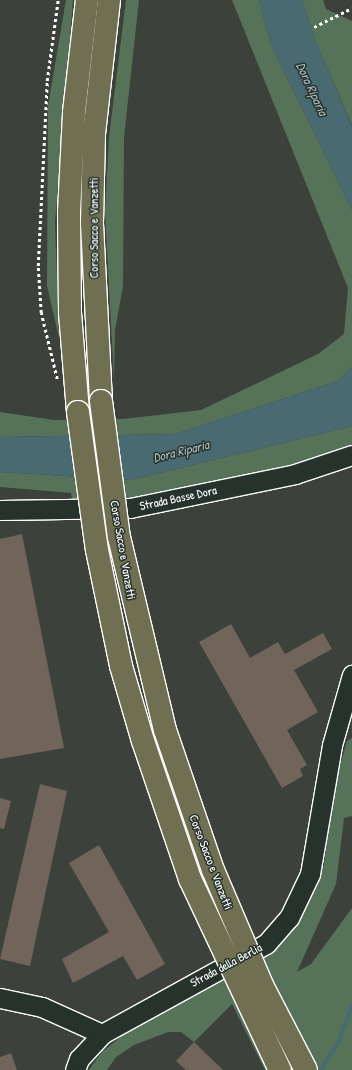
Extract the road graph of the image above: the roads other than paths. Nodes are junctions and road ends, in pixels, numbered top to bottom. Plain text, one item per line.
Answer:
1 (86, 0) edge
2 (109, 0) edge
3 (352, 455) edge
4 (0, 510) edge
5 (352, 675) edge
6 (344, 728) edge
7 (0, 998) edge
8 (102, 1034) junction
9 (75, 1070) edge
10 (280, 1070) edge
11 (306, 1070) edge

1 - 10 main road, Corso Sacco e Vanzetti, bridge
2 - 11 main road, Corso Sacco e Vanzetti, bridge
3 - 4 street, Strada Basse Dora
5 - 6 street, Strada della Berlia
6 - 8 street, Strada della Berlia
7 - 8 street
8 - 9 street, Strada della Berlia

